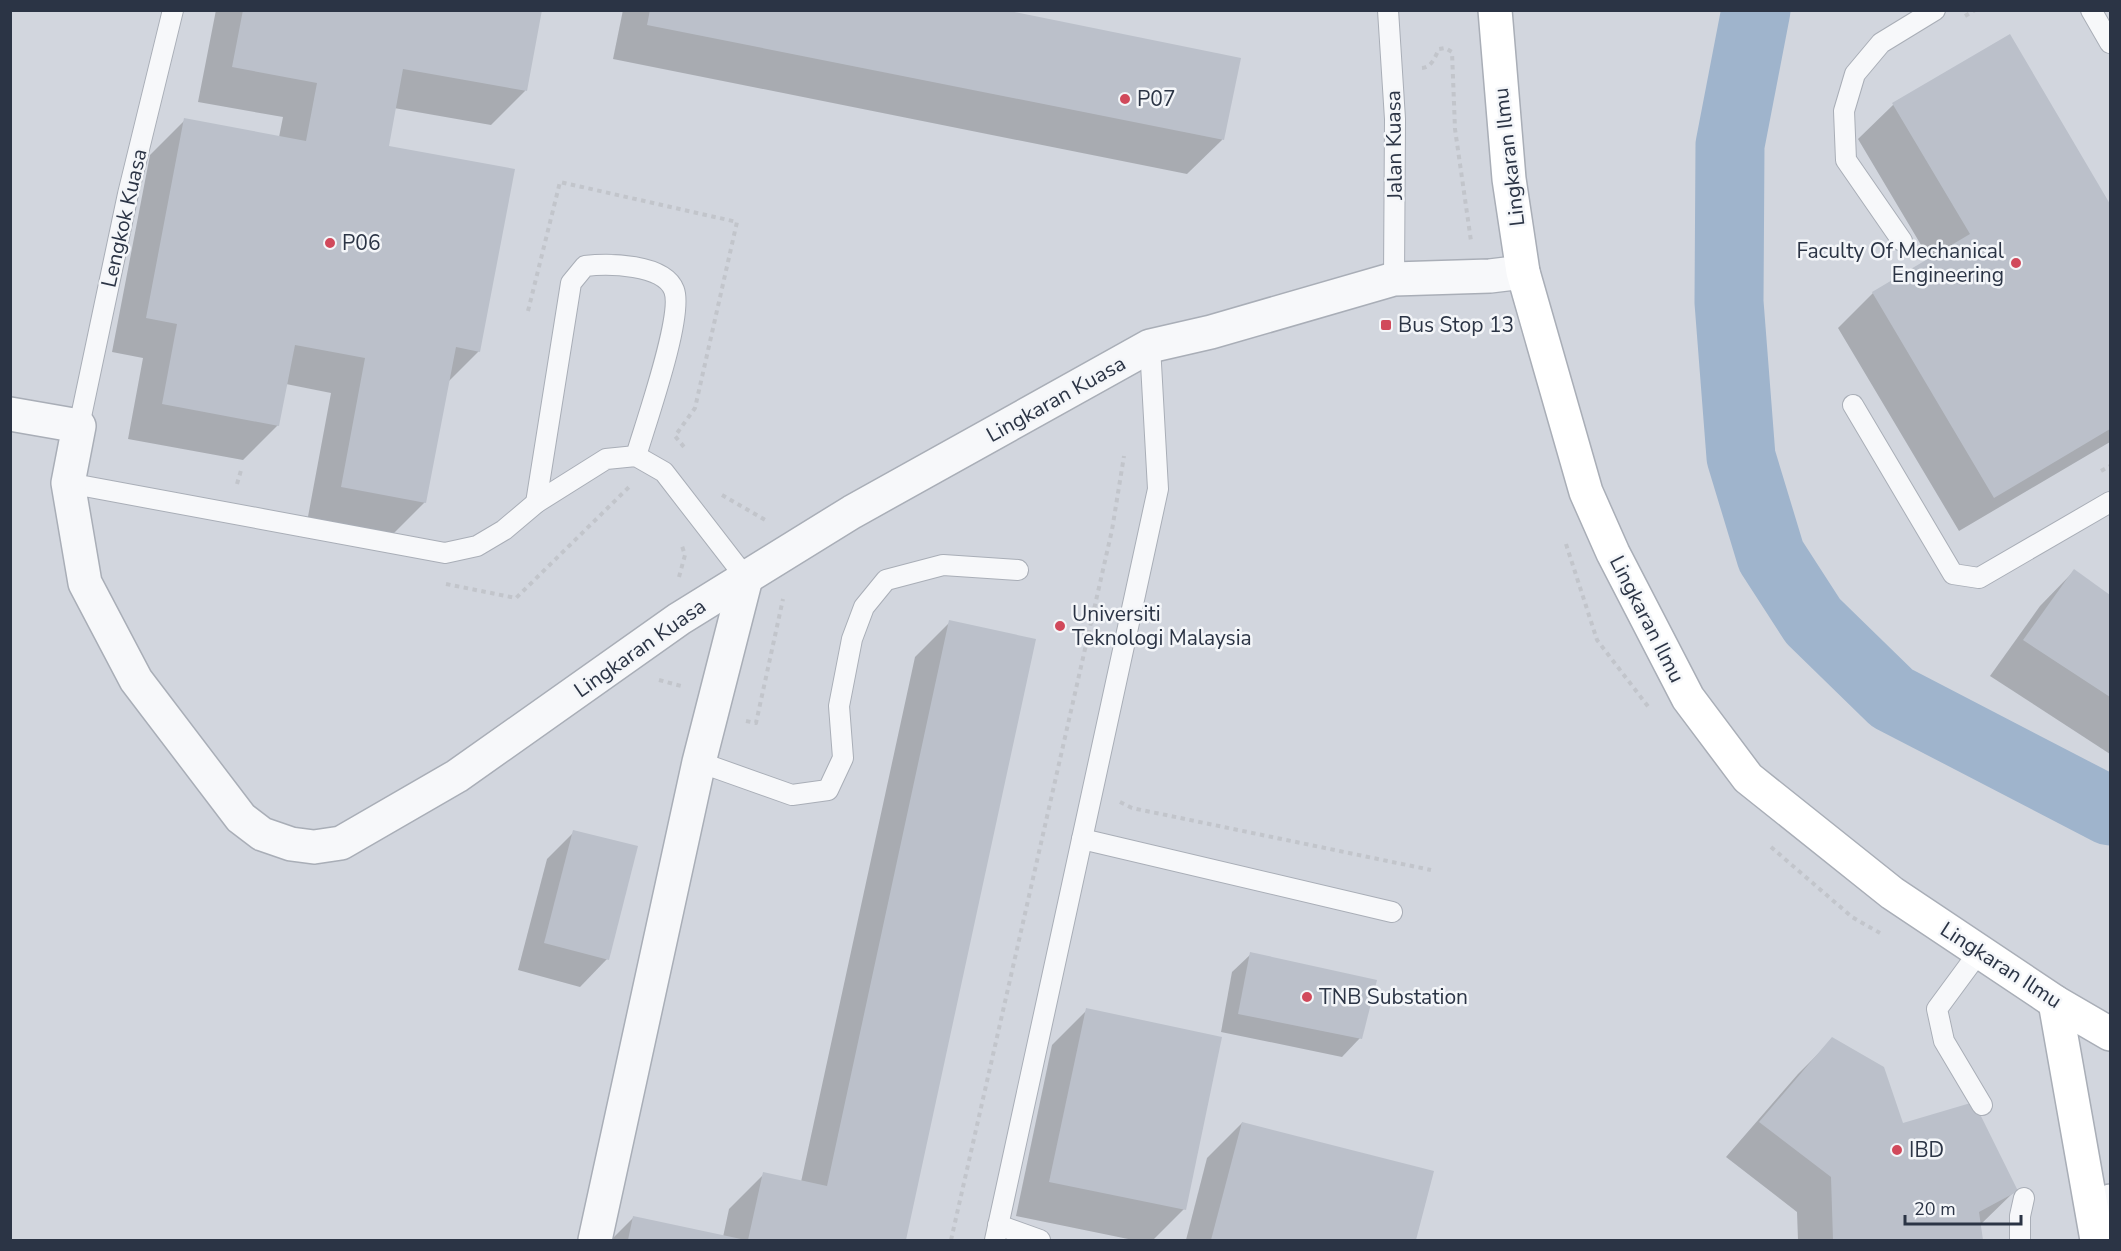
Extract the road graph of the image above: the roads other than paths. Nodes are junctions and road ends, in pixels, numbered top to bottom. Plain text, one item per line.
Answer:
1 (173, 10) edge
2 (1388, 10) edge
3 (1495, 10) edge
4 (1935, 10) edge
5 (2091, 10) edge
6 (2110, 43) edge
7 (1902, 241) dead end
8 (1523, 272) junction
9 (1394, 279) junction
10 (1150, 346) junction
11 (1853, 405) dead end
12 (10, 414) edge
13 (79, 426) junction
14 (636, 456) junction
15 (68, 483) junction
16 (2110, 502) edge
17 (536, 503) junction
18 (1018, 570) dead end
19 (746, 578) junction
20 (699, 762) junction
21 (1082, 839) junction
22 (1392, 912) dead end
23 (1979, 952) junction
24 (2055, 1002) junction
25 (2110, 1034) edge
26 (1982, 1104) dead end
27 (2024, 1198) dead end
28 (2110, 1201) edge
29 (997, 1233) edge
30 (595, 1240) edge
31 (1040, 1240) edge
32 (2020, 1240) edge
33 (2097, 1240) edge
34 (2103, 1240) edge

1 - 13 lane, Lengkok Kuasa
2 - 9 lane, Jalan Kuasa
3 - 8 street, Lingkaran Ilmu
4 - 7 lane
5 - 6 lane
8 - 9 street, Lingkaran Kuasa
8 - 23 street, Lingkaran Ilmu
9 - 10 street, Lingkaran Kuasa
10 - 19 street, Lingkaran Kuasa
10 - 21 lane
11 - 16 lane
12 - 13 street
13 - 15 street, Lingkaran Kuasa
14 - 17 lane
14 - 17 lane
14 - 19 lane
15 - 17 lane
15 - 19 street, Lingkaran Kuasa
18 - 20 lane
19 - 20 street
20 - 30 street
21 - 22 lane
21 - 29 lane
23 - 24 street, Lingkaran Ilmu
23 - 26 lane
24 - 25 street, Lingkaran Ilmu
24 - 33 street
27 - 32 lane
28 - 34 street
29 - 31 lane

